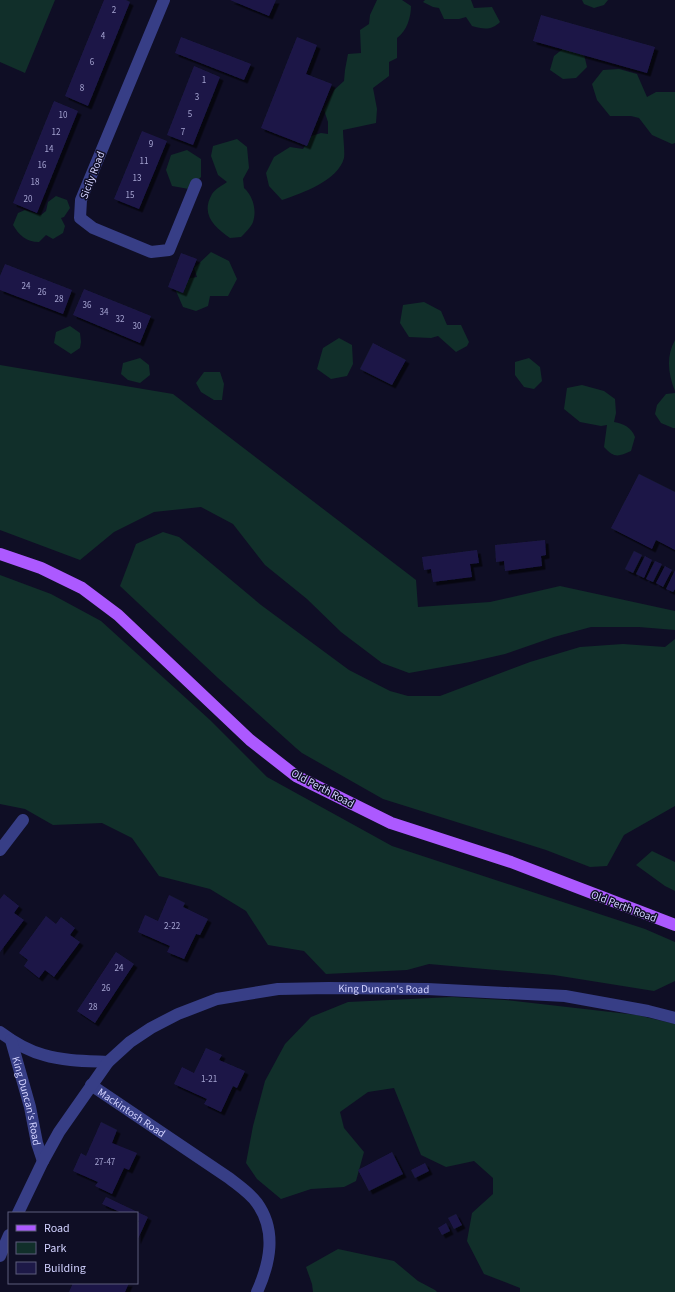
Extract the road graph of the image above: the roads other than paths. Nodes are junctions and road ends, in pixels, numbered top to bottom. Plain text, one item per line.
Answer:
1 (164, 0) edge
2 (196, 184) dead end
3 (0, 554) edge
4 (23, 820) dead end
5 (0, 850) edge
6 (675, 925) edge
7 (675, 1018) edge
8 (0, 1032) edge
9 (11, 1040) junction
10 (108, 1062) junction
11 (91, 1085) junction
12 (43, 1161) junction
13 (18, 1212) edge
14 (8, 1237) edge
15 (0, 1256) edge
16 (257, 1292) edge

1 - 2 street, Sicily Road
3 - 6 main road, Old Perth Road
4 - 5 street
7 - 10 street, King Duncan's Road
8 - 9 street, King Duncan's Road
9 - 10 street, King Duncan's Road
9 - 12 street, King Duncan's Road
10 - 11 street, King Duncan's Road
11 - 12 street, Mackintosh Road
11 - 16 street, Mackintosh Road
12 - 13 street, Mackintosh Road
14 - 15 street

